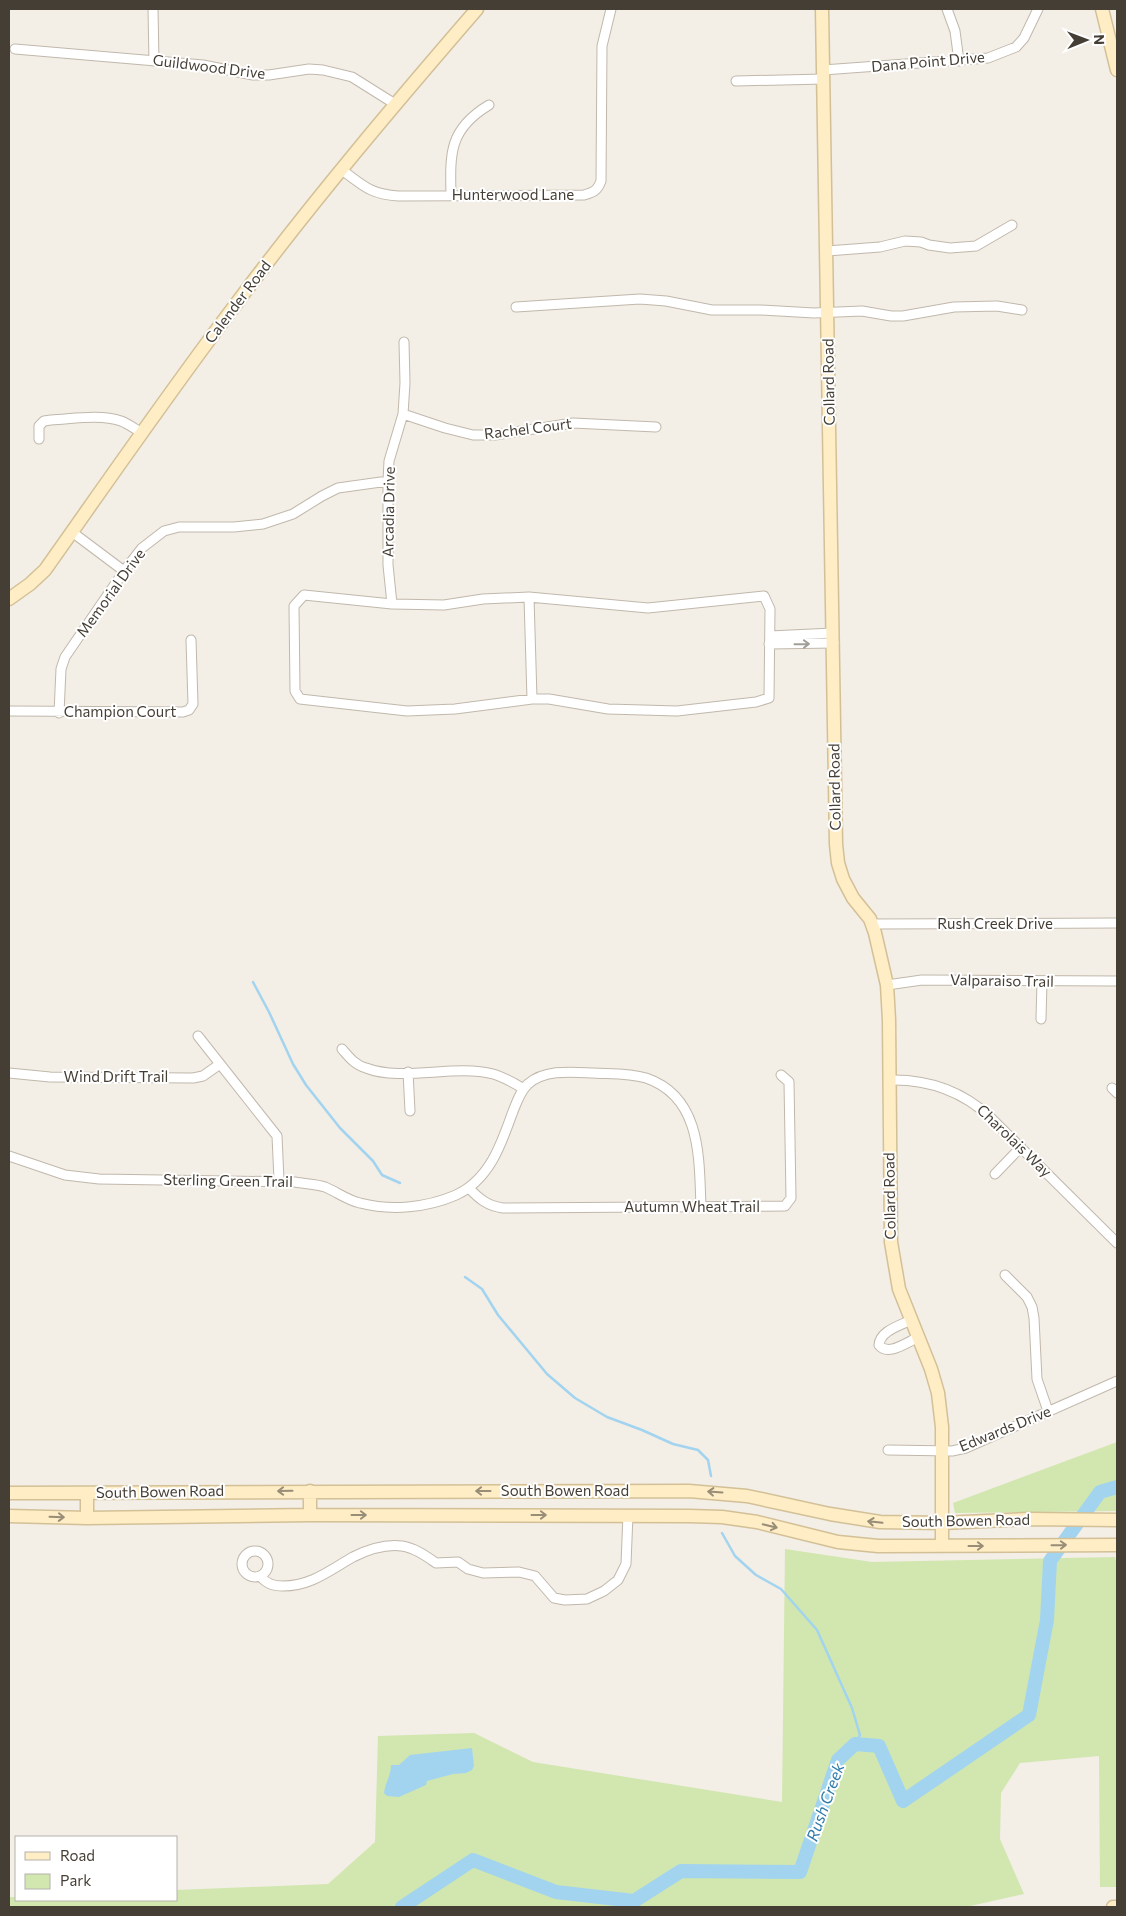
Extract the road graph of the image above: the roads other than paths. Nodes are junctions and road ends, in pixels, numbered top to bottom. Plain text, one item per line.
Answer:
1 (153, 9) edge
2 (477, 9) edge
3 (611, 9) edge
4 (822, 9) edge
5 (947, 9) edge
6 (1038, 9) edge
7 (1102, 9) edge
8 (14, 49) dead end
9 (154, 61) junction
10 (959, 61) junction
11 (1117, 70) edge
12 (824, 74) junction
13 (736, 81) dead end
14 (395, 104) junction
15 (489, 105) dead end
16 (342, 170) junction
17 (451, 195) junction
18 (1012, 225) dead end
19 (826, 252) junction
20 (516, 307) dead end
21 (1022, 310) dead end
22 (828, 312) junction
23 (404, 342) dead end
24 (403, 414) junction
25 (656, 427) dead end
26 (142, 433) junction
27 (39, 439) dead end
28 (388, 481) junction
29 (72, 532) junction
30 (124, 571) junction
31 (529, 597) junction
32 (9, 599) edge
33 (392, 604) junction
34 (834, 638) junction
35 (191, 640) dead end
36 (770, 640) junction
37 (532, 700) junction
38 (9, 711) edge
39 (59, 712) junction
40 (872, 924) junction
41 (1117, 924) edge
42 (1117, 981) edge
43 (1042, 982) junction
44 (887, 985) junction
45 (1041, 1019) dead end
46 (198, 1036) dead end
47 (342, 1049) dead end
48 (220, 1064) junction
49 (408, 1072) junction
50 (9, 1073) edge
51 (781, 1075) dead end
52 (889, 1080) junction
53 (524, 1089) junction
54 (410, 1111) dead end
55 (1020, 1147) junction
56 (9, 1156) edge
57 (995, 1174) dead end
58 (279, 1180) junction
59 (469, 1188) junction
60 (700, 1208) junction
61 (1117, 1243) edge
62 (1006, 1275) dead end
63 (910, 1320) junction
64 (919, 1338) junction
65 (1117, 1381) edge
66 (1048, 1411) junction
67 (888, 1450) dead end
68 (942, 1451) junction
69 (310, 1491) junction
70 (9, 1493) edge
71 (87, 1493) junction
72 (310, 1515) junction
73 (628, 1515) junction
74 (9, 1516) edge
75 (87, 1518) junction
76 (1117, 1520) edge
77 (942, 1522) junction
78 (1117, 1545) edge
79 (942, 1546) junction
80 (260, 1576) dead end
81 (1113, 1907) edge
82 (1117, 1907) edge

1 - 9 street
2 - 14 main road, Calender Road
3 - 17 street, Hunterwood Lane
4 - 12 main road, Collard Road
5 - 10 street
6 - 10 street, Dana Point Drive
7 - 11 main road
8 - 9 street, Guildwood Drive
9 - 14 street, Guildwood Drive
10 - 12 street, Dana Point Drive
12 - 13 street, Dana Point Drive
12 - 19 main road, Collard Road
14 - 16 main road, Calender Road
15 - 17 street
16 - 17 street, Hunterwood Lane
16 - 26 main road, Calender Road
18 - 19 street
19 - 22 main road, Collard Road
20 - 22 street
21 - 22 street
22 - 34 main road, Collard Road
23 - 24 street, Arcadia Drive
24 - 25 street, Rachel Court
24 - 28 street, Arcadia Drive
26 - 27 street
26 - 29 main road, Calender Road
28 - 30 street, Memorial Drive
28 - 33 street, Arcadia Drive
29 - 30 street
29 - 32 main road, Calender Road
30 - 39 street, Memorial Drive
31 - 33 street
31 - 36 street
31 - 37 street
33 - 37 street
34 - 36 street
34 - 40 main road, Collard Road
35 - 39 street, Champion Court
36 - 37 street
38 - 39 street, Champion Court
40 - 41 street, Rush Creek Drive
40 - 44 main road, Collard Road
42 - 43 street, Valparaiso Trail
43 - 44 street, Valparaiso Trail
43 - 45 street
44 - 52 main road, Collard Road
46 - 48 street
47 - 49 street
48 - 50 street, Wind Drift Trail
48 - 58 street
49 - 53 street
49 - 54 street
51 - 60 street, Autumn Wheat Trail
52 - 55 street, Charolais Way
52 - 63 main road, Collard Road
53 - 59 street, Sterling Green Trail
53 - 60 street
55 - 57 street
55 - 61 street, Charolais Way
56 - 58 street, Sterling Green Trail
58 - 59 street, Sterling Green Trail
59 - 60 street, Autumn Wheat Trail
62 - 66 street
63 - 64 main road, Collard Road
63 - 64 street
64 - 68 main road, Collard Road
65 - 66 street, Edwards Drive
66 - 68 street, Edwards Drive
67 - 68 street, Edwards Drive
68 - 77 main road, Collard Road
69 -> 71 main road, South Bowen Road
69 - 72 main road
77 -> 69 main road, South Bowen Road
70 - 71 main road, South Bowen Road
71 - 75 main road
72 -> 73 main road, South Bowen Road
72 - 75 main road, South Bowen Road
73 -> 79 main road, South Bowen Road
73 - 80 street
74 -> 75 main road, South Bowen Road
76 - 77 main road, South Bowen Road
77 - 79 main road, Collard Road
79 -> 78 main road, South Bowen Road
81 - 82 main road

